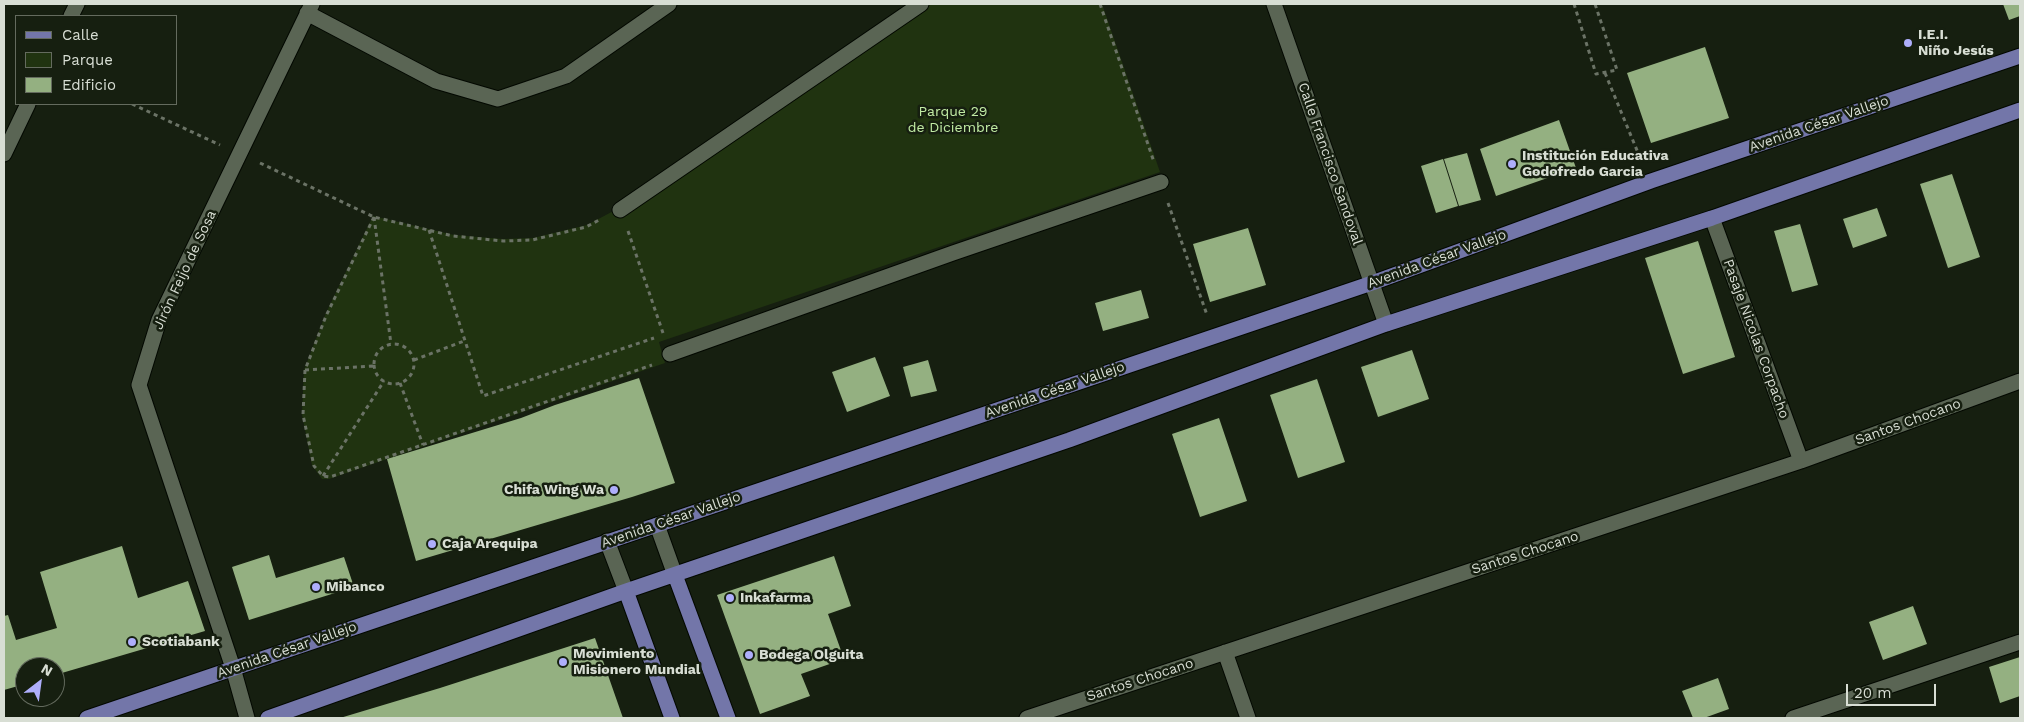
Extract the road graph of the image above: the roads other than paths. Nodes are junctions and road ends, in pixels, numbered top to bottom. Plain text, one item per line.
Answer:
1 (669, 4) edge
2 (921, 4) edge
3 (1274, 4) edge
4 (310, 8) edge
5 (2020, 56) edge
6 (28, 105) edge
7 (2020, 110) edge
8 (4, 154) edge
9 (1161, 182) dead end
10 (620, 210) road end
11 (1712, 218) junction
12 (1372, 283) junction
13 (1386, 324) junction
14 (670, 354) road end
15 (2020, 381) edge
16 (1801, 461) junction
17 (657, 525) junction
18 (607, 541) junction
19 (675, 575) junction
20 (626, 592) junction
21 (2020, 642) edge
22 (1225, 652) junction
23 (233, 668) junction
24 (86, 718) edge
25 (247, 718) edge
26 (268, 718) edge
27 (672, 718) edge
28 (728, 718) edge
29 (1027, 718) edge
30 (1248, 718) edge
31 (1793, 718) edge

1 - 4 street
2 - 10 street
3 - 12 street, Calle Francisco Sandoval
4 - 23 street, Jirón Feijo de Sosa
5 - 12 main road, Avenida César Vallejo
6 - 8 street
7 - 11 main road
9 - 14 street
11 - 13 main road
11 - 16 street, Pasaje Nicolas Corpacho
12 - 13 street, Calle Francisco Sandoval
12 - 17 main road, Avenida César Vallejo
13 - 19 main road
15 - 16 street, Santos Chocano
16 - 22 street, Santos Chocano
17 - 18 main road, Avenida César Vallejo
17 - 19 street
18 - 20 street
18 - 23 main road, Avenida César Vallejo
19 - 20 main road
19 - 28 main road
20 - 26 main road
20 - 27 main road
21 - 31 street
22 - 29 street, Santos Chocano
22 - 30 street
23 - 24 main road, Avenida César Vallejo
23 - 25 street, Jirón Feijo de Sosa

